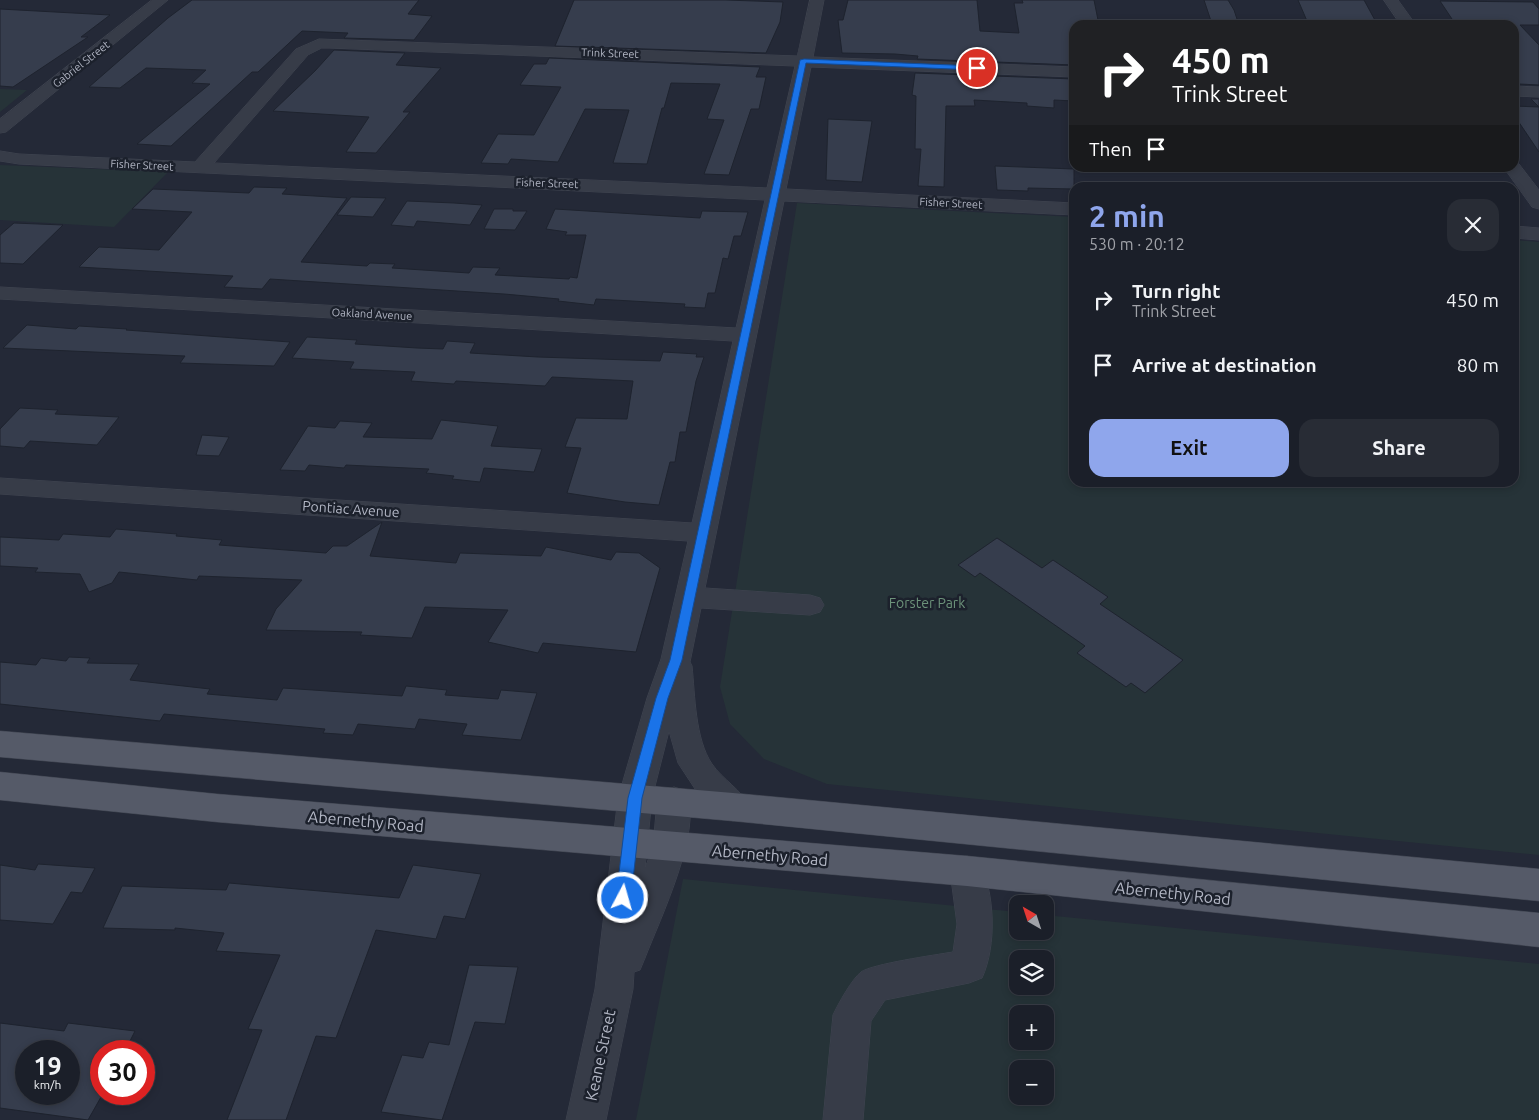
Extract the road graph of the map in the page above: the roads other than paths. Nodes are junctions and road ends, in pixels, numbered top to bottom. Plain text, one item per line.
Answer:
1 (161, 0) edge
2 (817, 0) edge
3 (1391, 0) edge
4 (1405, 20) edge
5 (804, 60) junction
6 (1069, 72) edge
7 (1519, 92) edge
8 (1539, 92) edge
9 (0, 128) edge
10 (0, 156) edge
11 (19, 159) junction
12 (0, 160) edge
13 (200, 168) junction
14 (1516, 172) edge
15 (775, 193) junction
16 (1539, 203) edge
17 (1069, 209) edge
18 (1519, 232) edge
19 (1539, 234) edge
20 (0, 293) edge
21 (745, 336) junction
22 (0, 486) edge
23 (703, 532) junction
24 (689, 596) junction
25 (810, 605) dead end
26 (676, 660) junction
27 (0, 744) edge
28 (0, 786) edge
29 (635, 798) junction
30 (674, 801) junction
31 (733, 806) junction
32 (629, 843) junction
33 (670, 847) junction
34 (967, 871) junction
35 (1539, 885) edge
36 (1539, 930) edge
37 (614, 989) junction
38 (586, 1120) edge
39 (843, 1120) edge

1 - 9 street, Gabriel Street
2 - 5 street, Keane Street
3 - 4 street
5 - 6 street, Trink Street
5 - 13 street, Trink Street
5 - 15 street, Keane Street
7 - 8 street
10 - 11 street, Fisher Street
11 - 12 street, Fisher Street
11 - 13 street, Fisher Street
13 - 15 street, Fisher Street
14 - 16 street
15 - 17 street, Fisher Street
15 - 21 street, Keane Street
18 - 19 street
20 - 21 street, Oakland Avenue
21 - 23 street, Keane Street
22 - 23 street, Pontiac Avenue
23 - 24 street, Keane Street
24 - 25 street
24 - 26 street, Keane Street
26 - 29 street, Keane Street
26 - 31 street, Keane Street
27 - 29 main road
28 - 32 main road, Abernethy Road
29 - 30 main road
29 - 32 street, Keane Street
30 - 31 main road
30 - 33 street, Keane Street
31 - 35 main road
32 - 33 main road, Abernethy Road
32 - 37 street, Keane Street
33 - 34 main road, Abernethy Road
33 - 37 street, Keane Street
34 - 36 main road, Abernethy Road
34 - 39 street
37 - 38 street, Keane Street

